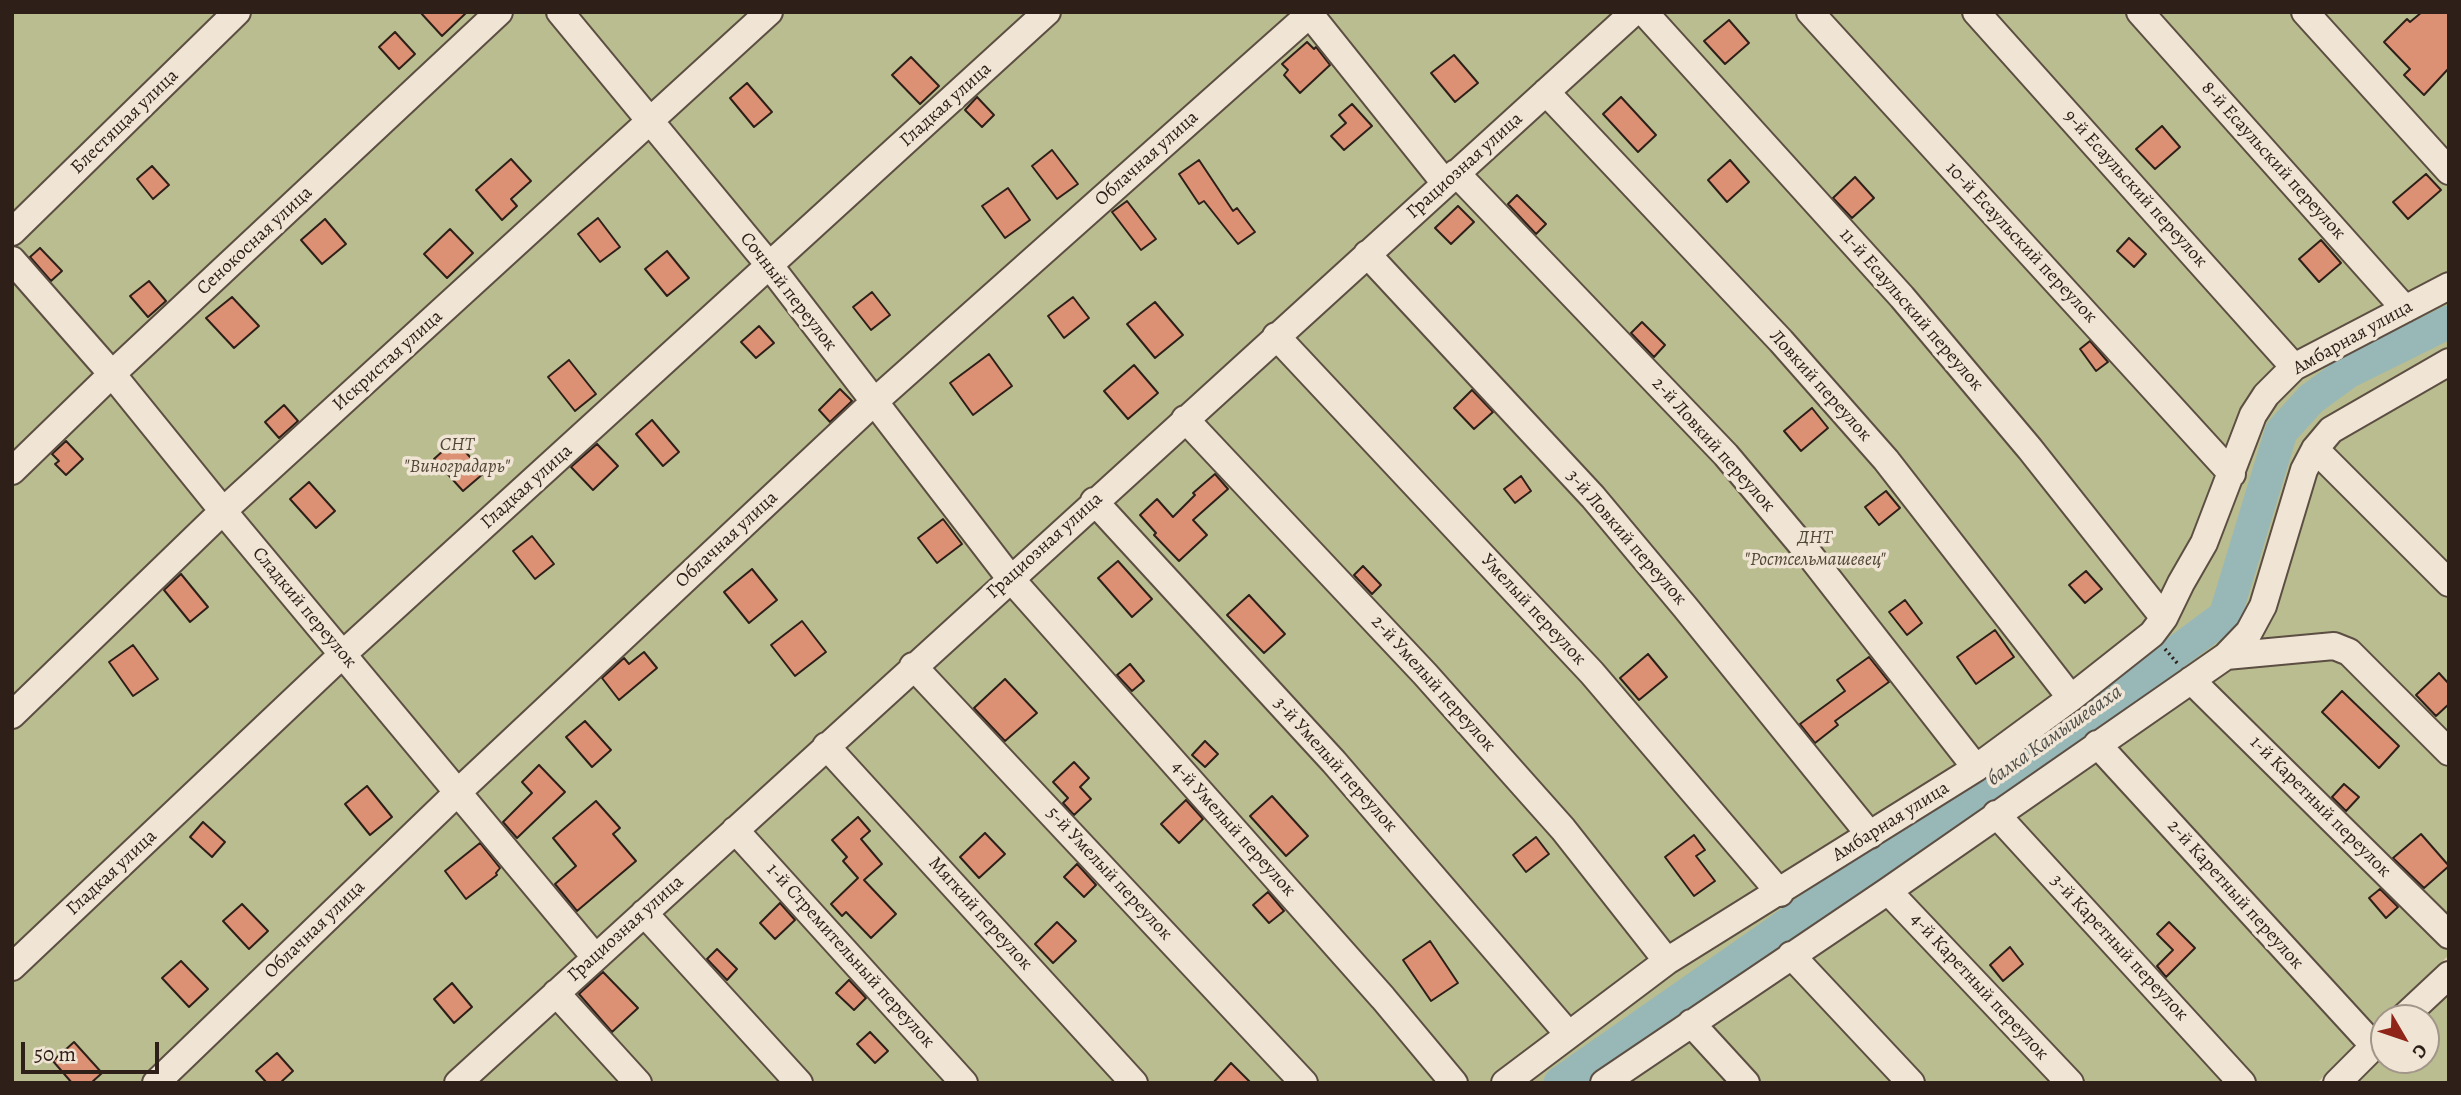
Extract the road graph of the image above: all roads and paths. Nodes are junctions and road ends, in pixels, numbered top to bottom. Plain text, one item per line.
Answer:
1 (237, 12) edge
2 (499, 12) edge
3 (560, 12) edge
4 (769, 12) edge
5 (1047, 12) edge
6 (1634, 12) edge
7 (1644, 12) edge
8 (1810, 12) edge
9 (1976, 12) edge
10 (2140, 12) edge
11 (2305, 12) edge
12 (1310, 13) edge
13 (1546, 92) junction
14 (650, 121) junction
15 (2449, 172) edge
16 (1451, 178) junction
17 (12, 232) edge
18 (1367, 254) junction
19 (12, 260) edge
20 (770, 266) junction
21 (2449, 286) edge
22 (2405, 309) junction
23 (1276, 336) junction
24 (2294, 366) junction
25 (2448, 370) edge
26 (112, 374) junction
27 (874, 402) junction
28 (1185, 419) junction
29 (2315, 449) junction
30 (12, 471) edge
31 (2232, 474) junction
32 (1094, 501) junction
33 (223, 512) junction
34 (1010, 578) junction
35 (2449, 583) edge
36 (2158, 626) junction
37 (343, 654) junction
38 (2226, 656) junction
39 (913, 666) junction
40 (2191, 680) junction
41 (2071, 698) junction
42 (12, 715) edge
43 (2097, 744) junction
44 (826, 746) junction
45 (2449, 752) edge
46 (1976, 768) junction
47 (458, 793) junction
48 (1996, 814) junction
49 (735, 830) junction
50 (1870, 835) junction
51 (1888, 891) junction
52 (1780, 893) junction
53 (644, 913) junction
54 (2449, 935) edge
55 (1790, 955) junction
56 (595, 957) junction
57 (1667, 961) junction
58 (12, 967) edge
59 (2449, 975) edge
60 (556, 993) junction
61 (2418, 1004) edge
62 (1691, 1023) junction
63 (2370, 1032) edge
64 (1569, 1035) junction
65 (2370, 1050) edge
66 (465, 1080) edge
67 (156, 1083) edge
68 (638, 1083) edge
69 (799, 1083) edge
70 (964, 1083) edge
71 (1134, 1083) edge
72 (1304, 1083) edge
73 (1454, 1083) edge
74 (1505, 1083) edge
75 (1604, 1083) edge
76 (1746, 1083) edge
77 (1911, 1083) edge
78 (2070, 1083) edge
79 (2242, 1083) edge
80 (2337, 1083) edge

1 - 17 street, Блестящая улица
2 - 26 street, Сенокосная улица
3 - 14 street, Сочный переулок
4 - 14 street, Искристая улица
5 - 20 street, Гладкая улица
6 - 13 street, Грациозная улица
7 - 36 street, 11-й Есаульский переулок
8 - 31 street, 10-й Есаульский переулок
9 - 24 street, 9-й Есаульский переулок
10 - 22 street, 8-й Есаульский переулок
11 - 15 street
12 - 16 street, 2-й Ловкий переулок
12 - 27 street, Облачная улица
13 - 16 street, Грациозная улица
13 - 41 street, Ловкий переулок
14 - 20 street, Сочный переулок
14 - 33 street, Искристая улица
16 - 18 street, Грациозная улица
16 - 46 street, 2-й Ловкий переулок
18 - 23 street, Грациозная улица
18 - 50 street, 3-й Ловкий переулок
19 - 26 street, Сладкий переулок
20 - 27 street, Сочный переулок
20 - 37 street, Гладкая улица
21 - 22 street, Амбарная улица
22 - 24 street, Амбарная улица
23 - 28 street, Грациозная улица
23 - 52 street, Умелый переулок
24 - 31 street, Амбарная улица
25 - 29 street
26 - 30 street, Сенокосная улица
26 - 33 street, Сладкий переулок
27 - 34 street, Сочный переулок
27 - 47 street, Облачная улица
28 - 32 street, Грациозная улица
28 - 57 street, 2-й Умелый переулок
29 - 35 street
29 - 38 street
31 - 36 street, Амбарная улица
32 - 34 street, Грациозная улица
32 - 64 street, 3-й Умелый переулок
33 - 37 street, Сладкий переулок
33 - 42 street, Искристая улица
34 - 39 street, Грациозная улица
34 - 73 street, 4-й Умелый переулок
36 - 40 path
36 - 41 street, Амбарная улица
37 - 47 street, Сладкий переулок
37 - 58 street, Гладкая улица
38 - 40 street
38 - 45 street
39 - 44 street, Грациозная улица
39 - 72 street, 5-й Умелый переулок
40 - 43 street
40 - 54 street, 1-й Каретный переулок
41 - 46 street, Амбарная улица
43 - 48 street
43 - 63 street, 2-й Каретный переулок
44 - 49 street, Грациозная улица
44 - 71 street, Мягкий переулок
46 - 50 street, Амбарная улица
47 - 56 street, Сладкий переулок
47 - 67 street, Облачная улица
48 - 51 street
48 - 79 street, 3-й Каретный переулок
49 - 53 street, Грациозная улица
49 - 70 street, 1-й Стремительный переулок
50 - 52 street, Амбарная улица
51 - 55 street
51 - 78 street, 4-й Каретный переулок
52 - 57 street, Амбарная улица
53 - 56 street, Грациозная улица
53 - 69 street
55 - 62 street
55 - 77 street
56 - 60 street, Грациозная улица
57 - 64 street, Амбарная улица
59 - 61 street
60 - 66 street, Грациозная улица
60 - 68 street
62 - 75 street
62 - 76 street
64 - 74 street, Амбарная улица
65 - 80 street

